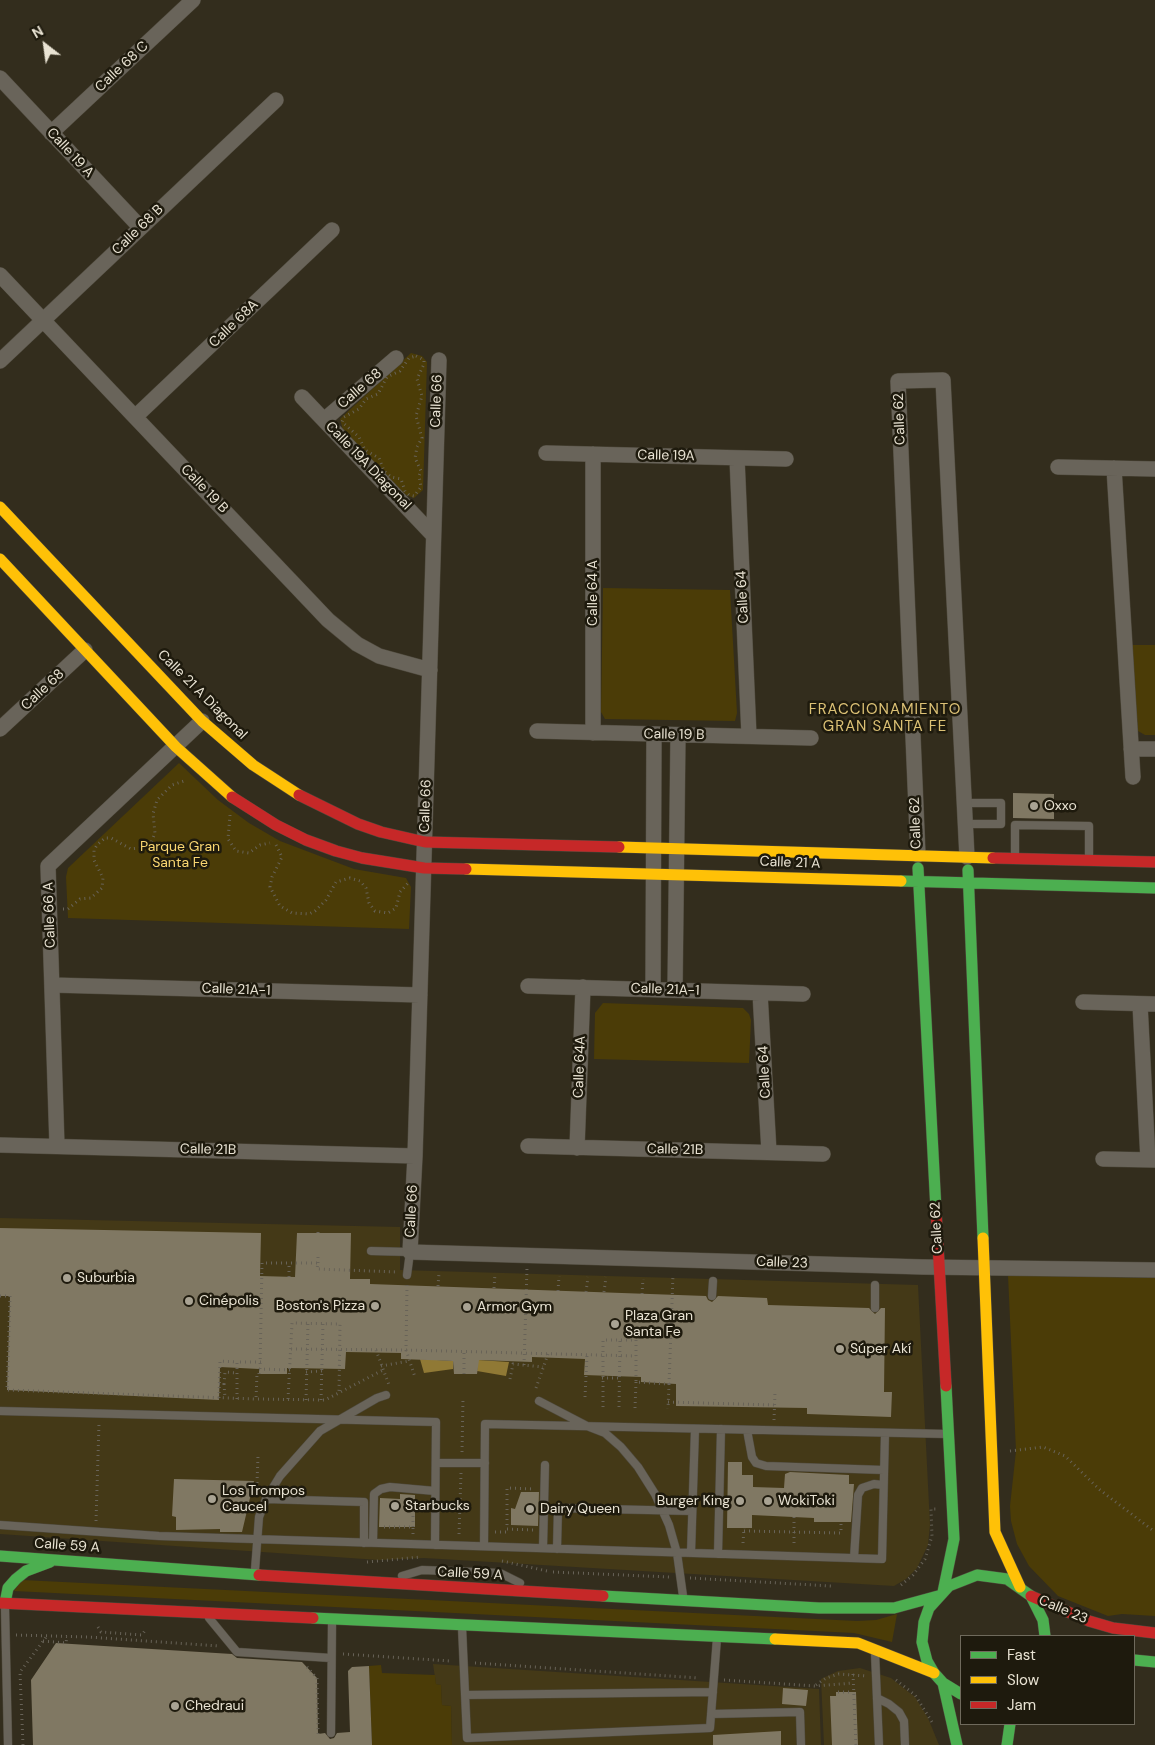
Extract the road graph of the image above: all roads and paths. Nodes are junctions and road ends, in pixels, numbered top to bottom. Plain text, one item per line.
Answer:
1 (193, 0) edge
2 (0, 78) edge
3 (276, 100) dead end
4 (52, 133) junction
5 (140, 227) junction
6 (332, 230) dead end
7 (0, 275) edge
8 (43, 320) junction
9 (411, 357) joint
10 (396, 358) dead end
11 (439, 360) dead end
12 (0, 361) edge
13 (302, 397) dead end
14 (135, 417) junction
15 (324, 420) junction
16 (546, 453) dead end
17 (594, 454) junction
18 (737, 458) junction
19 (786, 459) dead end
20 (1058, 467) dead end
21 (1114, 468) junction
22 (1155, 470) edge
23 (0, 508) edge
24 (434, 535) junction
25 (0, 559) edge
26 (85, 650) junction
27 (430, 670) junction
28 (202, 721) junction
29 (0, 729) edge
30 (537, 731) dead end
31 (593, 733) junction
32 (654, 734) junction
33 (678, 735) junction
34 (749, 736) junction
35 (811, 738) dead end
36 (176, 746) junction
37 (1132, 749) junction
38 (1155, 749) edge
39 (1133, 777) dead end
40 (190, 780) dead end
41 (965, 803) junction
42 (228, 811) dead end
43 (966, 824) junction
44 (425, 842) junction
45 (654, 848) junction
46 (676, 849) junction
47 (918, 856) junction
48 (967, 857) junction
49 (1015, 858) junction
50 (1088, 860) junction
51 (1155, 862) edge
52 (424, 868) junction
53 (653, 874) junction
54 (676, 875) junction
55 (918, 882) junction
56 (409, 883) dead end
57 (968, 883) junction
58 (1155, 888) edge
59 (50, 910) junction
60 (52, 985) junction
61 (528, 986) dead end
62 (583, 987) junction
63 (653, 989) junction
64 (675, 990) junction
65 (760, 992) junction
66 (803, 994) dead end
67 (420, 995) junction
68 (1083, 1002) dead end
69 (1148, 1004) edge
70 (0, 1145) edge
71 (57, 1146) junction
72 (528, 1146) dead end
73 (577, 1148) junction
74 (769, 1152) junction
75 (823, 1154) dead end
76 (415, 1156) junction
77 (1103, 1159) dead end
78 (1152, 1160) edge
79 (318, 1228) dead end
80 (318, 1233) dead end
81 (372, 1251) dead end
82 (410, 1252) junction
83 (318, 1256) dead end
84 (674, 1260) junction
85 (289, 1263) junction
86 (318, 1263) junction
87 (939, 1267) junction
88 (984, 1268) junction
89 (1155, 1270) edge
90 (439, 1273) dead end
91 (495, 1274) dead end
92 (407, 1275) junction
93 (527, 1275) dead end
94 (559, 1276) dead end
95 (289, 1277) dead end
96 (588, 1277) dead end
97 (606, 1277) dead end
98 (643, 1279) dead end
99 (713, 1281) dead end
100 (875, 1285) dead end
101 (438, 1286) dead end
102 (494, 1288) dead end
103 (558, 1291) dead end
104 (586, 1292) dead end
105 (604, 1292) dead end
106 (642, 1294) dead end
107 (0, 1296) edge
108 (712, 1296) dead end
109 (875, 1308) dead end
110 (308, 1323) junction
111 (323, 1323) junction
112 (620, 1340) junction
113 (291, 1349) junction
114 (307, 1350) junction
115 (322, 1350) junction
116 (376, 1350) junction
117 (406, 1350) junction
118 (339, 1351) junction
119 (464, 1351) junction
120 (525, 1353) junction
121 (548, 1354) junction
122 (587, 1355) junction
123 (603, 1356) junction
124 (620, 1356) junction
125 (636, 1356) junction
126 (409, 1360) junction
127 (237, 1362) junction
128 (261, 1362) junction
129 (524, 1365) junction
130 (543, 1367) junction
131 (382, 1368) junction
132 (260, 1369) junction
133 (290, 1370) junction
134 (322, 1371) junction
135 (306, 1372) junction
136 (237, 1373) junction
137 (464, 1374) dead end
138 (415, 1377) dead end
139 (602, 1378) junction
140 (619, 1378) junction
141 (510, 1379) dead end
142 (636, 1382) junction
143 (219, 1384) junction
144 (224, 1384) junction
145 (669, 1384) junction
146 (390, 1386) dead end
147 (536, 1388) dead end
148 (339, 1392) junction
149 (775, 1392) dead end
150 (386, 1395) dead end
151 (219, 1398) junction
152 (225, 1398) junction
153 (586, 1398) dead end
154 (237, 1399) junction
155 (256, 1399) junction
156 (288, 1399) junction
157 (306, 1400) junction
158 (321, 1400) junction
159 (539, 1401) dead end
160 (668, 1402) junction
161 (774, 1405) junction
162 (603, 1407) dead end
163 (619, 1407) dead end
164 (635, 1408) dead end
165 (668, 1409) dead end
166 (0, 1411) edge
167 (341, 1420) junction
168 (99, 1422) dead end
169 (774, 1424) dead end
170 (587, 1426) junction
171 (695, 1429) junction
172 (721, 1429) junction
173 (747, 1430) junction
174 (885, 1433) junction
175 (948, 1434) junction
176 (992, 1453) junction
177 (258, 1456) dead end
178 (436, 1462) junction
179 (485, 1463) junction
180 (545, 1464) dead end
181 (884, 1470) junction
182 (258, 1483) dead end
183 (884, 1485) junction
184 (539, 1489) dead end
185 (435, 1491) junction
186 (266, 1499) junction
187 (413, 1500) dead end
188 (936, 1509) dead end
189 (662, 1510) junction
190 (692, 1511) junction
191 (794, 1517) dead end
192 (842, 1522) dead end
193 (0, 1525) edge
194 (414, 1527) dead end
195 (538, 1530) dead end
196 (95, 1532) junction
197 (794, 1532) junction
198 (1155, 1532) edge
199 (256, 1539) junction
200 (364, 1542) junction
201 (373, 1543) junction
202 (435, 1545) junction
203 (484, 1546) junction
204 (743, 1546) dead end
205 (543, 1548) junction
206 (794, 1548) dead end
207 (557, 1549) junction
208 (677, 1553) junction
209 (691, 1553) junction
210 (718, 1554) junction
211 (0, 1556) edge
212 (854, 1558) junction
213 (55, 1560) junction
214 (255, 1575) junction
215 (696, 1578) dead end
216 (376, 1584) junction
217 (834, 1586) dead end
218 (898, 1587) dead end
219 (1020, 1587) junction
220 (540, 1593) junction
221 (940, 1594) junction
222 (1030, 1596) junction
223 (683, 1601) junction
224 (3, 1603) edge
225 (205, 1612) junction
226 (332, 1618) junction
227 (462, 1624) junction
228 (1155, 1633) edge
229 (14, 1635) dead end
230 (1045, 1635) edge
231 (47, 1636) junction
232 (67, 1636) junction
233 (717, 1636) junction
234 (43, 1641) junction
235 (232, 1647) junction
236 (875, 1649) junction
237 (2, 1653) edge
238 (331, 1655) junction
239 (296, 1656) junction
240 (1135, 1660) edge
241 (450, 1661) dead end
242 (1155, 1662) edge
243 (472, 1663) dead end
244 (934, 1673) junction
245 (852, 1674) junction
246 (888, 1675) dead end
247 (867, 1676) dead end
248 (699, 1678) dead end
249 (724, 1680) dead end
250 (853, 1683) junction
251 (942, 1683) junction
252 (816, 1686) junction
253 (713, 1692) junction
254 (838, 1692) dead end
255 (853, 1692) junction
256 (960, 1693) edge
257 (465, 1695) junction
258 (877, 1698) junction
259 (711, 1714) junction
260 (1010, 1725) edge
261 (936, 1730) dead end
262 (331, 1733) dead end
263 (318, 1734) dead end
264 (8, 1745) edge
265 (23, 1745) edge
266 (801, 1745) edge
267 (856, 1745) edge
268 (879, 1745) edge
269 (906, 1745) edge
270 (957, 1745) edge
271 (1007, 1745) edge

1 - 4 street, Calle 68 C
2 - 4 street, Calle 19 A
3 - 5 street, Calle 68 B
4 - 5 street, Calle 19 A
5 - 8 street, Calle 68 B
6 - 14 street, Calle 68A
7 - 8 street, Calle 19 B
8 - 12 street, Calle 68 B
8 - 14 street, Calle 19 B
9 - 9 path
10 - 15 street, Calle 68
11 - 24 street, Calle 66
13 - 15 street, Calle 19A Diagonal
14 - 27 street, Calle 19 B
15 - 24 street, Calle 19A Diagonal
16 - 17 street, Calle 19A
17 - 18 street, Calle 19A
17 - 31 street, Calle 64 A
18 - 19 street, Calle 19A
18 - 34 street, Calle 64
20 - 21 street
21 - 22 street
21 - 37 street
23 - 28 main road, Calle 21 A Diagonal
24 - 27 street, Calle 66
25 - 26 main road
26 - 29 street, Calle 68
26 - 36 main road
27 - 44 street, Calle 66
28 - 36 street, Calle 66 A
28 - 44 main road, Calle 21 A Diagonal
30 - 31 street, Calle 19 B
31 - 32 street, Calle 19 B
32 - 33 street, Calle 19 B
32 - 45 street
33 - 34 street, Calle 19 B
33 - 46 street
34 - 35 street, Calle 19 B
36 - 52 main road
36 - 59 street, Calle 66 A
37 - 38 street
37 - 39 street
40 - 59 path
41 - 43 street, Calle 62
41 - 43 lane
41 - 47 street, Calle 62
42 - 56 path
43 - 48 street, Calle 62
44 - 45 main road, Calle 21 A
44 - 52 street, Calle 66
45 - 46 main road, Calle 21 A
45 - 53 street
46 - 47 main road, Calle 21 A
46 - 54 street
47 - 48 main road, Calle 21 A
47 - 55 main road, Calle 62
48 - 49 main road, Calle 21 A
48 - 57 main road, Calle 62
49 - 50 main road, Calle 21 A
49 - 50 lane
50 - 51 main road, Calle 21 A
52 - 53 main road, Calle 21 A
52 - 67 street, Calle 66
53 - 54 main road, Calle 21 A
53 - 63 street
54 - 55 main road, Calle 21 A
54 - 64 street
55 - 57 main road, Calle 21 A
55 - 87 main road, Calle 62
57 - 58 main road, Calle 21 A
57 - 88 main road, Calle 62
59 - 60 street, Calle 66 A
60 - 67 street, Calle 21A-1
60 - 71 street, Calle 66 A
61 - 62 street, Calle 21A-1
62 - 63 street, Calle 21A-1
62 - 73 street, Calle 64A
63 - 64 street, Calle 21A-1
64 - 65 street, Calle 21A-1
65 - 66 street, Calle 21A-1
65 - 74 street, Calle 64
67 - 76 street, Calle 66
68 - 69 street
69 - 78 street
70 - 71 street, Calle 21B
71 - 76 street, Calle 21B
72 - 73 street, Calle 21B
73 - 74 street, Calle 21B
74 - 75 street, Calle 21B
76 - 82 street, Calle 66
77 - 78 street
79 - 80 path
81 - 82 lane
82 - 84 street, Calle 23
82 - 92 lane
83 - 86 path
84 - 87 street, Calle 23
84 - 145 path
85 - 86 path
85 - 95 path
85 - 128 path
86 - 92 path
87 - 88 street, Calle 23
87 - 175 main road, Calle 62
88 - 89 street, Calle 23
88 - 176 main road, Calle 62
90 - 101 path
91 - 102 path
92 - 117 path
93 - 120 path
94 - 103 path
96 - 104 path
97 - 105 path
98 - 106 path
99 - 108 lane
100 - 109 lane
107 - 151 path
110 - 111 path
110 - 113 path
110 - 114 path
111 - 115 path
111 - 118 path
112 - 123 path
112 - 124 path
112 - 125 path
113 - 114 path
113 - 133 path
114 - 115 path
114 - 135 path
115 - 118 path
115 - 134 path
116 - 117 path
116 - 118 path
116 - 131 path
117 - 119 path
117 - 126 path
118 - 148 path
119 - 120 path
119 - 137 path
120 - 121 path
120 - 129 path
121 - 122 path
121 - 130 path
122 - 123 path
122 - 153 path
123 - 124 path
123 - 139 path
124 - 125 path
124 - 140 path
125 - 142 path
126 - 131 path
126 - 138 path
127 - 128 path
127 - 136 path
127 - 143 path
128 - 132 path
129 - 130 path
129 - 141 path
130 - 147 path
131 - 146 path
131 - 148 path
132 - 133 path
132 - 155 path
133 - 156 path
134 - 135 path
134 - 158 path
135 - 157 path
136 - 144 path
136 - 154 path
139 - 140 path
139 - 162 path
140 - 163 path
142 - 145 path
142 - 164 path
143 - 144 path
143 - 151 path
144 - 152 path
145 - 160 path
148 - 158 path
149 - 161 path
150 - 167 lane
151 - 152 path
152 - 154 path
154 - 155 path
155 - 156 path
156 - 157 path
157 - 158 path
159 - 170 lane
160 - 161 path
160 - 165 path
161 - 169 path
166 - 167 lane
167 - 178 lane
167 - 186 lane
168 - 196 path
170 - 171 lane
170 - 179 lane
170 - 189 lane
171 - 172 lane
171 - 190 lane
172 - 173 lane
172 - 210 lane
173 - 174 lane
173 - 181 lane
174 - 175 lane
174 - 181 lane
175 - 221 main road, Calle 62
176 - 198 path
176 - 219 main road, Calle 62
177 - 182 path
178 - 179 lane
178 - 185 lane
179 - 203 lane
180 - 205 lane
181 - 183 lane
183 - 212 lane
183 - 212 lane
184 - 195 path
185 - 201 lane
185 - 202 lane
186 - 199 lane
186 - 200 lane
187 - 194 path
188 - 218 path
189 - 190 lane
189 - 207 lane
189 - 208 lane
190 - 209 lane
191 - 197 path
192 - 197 path
193 - 196 lane
196 - 199 lane
197 - 204 path
197 - 206 path
199 - 200 lane
199 - 214 lane
200 - 201 lane
201 - 202 lane
202 - 203 lane
203 - 205 lane
205 - 207 lane
207 - 208 lane
208 - 209 lane
208 - 223 lane
209 - 210 lane
210 - 212 lane
211 - 213 main road, Calle 59 A
213 - 214 main road, Calle 59 A
213 - 224 main road
214 - 216 main road, Calle 59 A
215 - 217 path
216 - 220 main road, Calle 59 A
216 - 220 lane
219 - 221 main road
219 - 222 main road
220 - 223 main road, Calle 59 A
221 - 223 main road, Calle 59 A
221 - 244 main road
222 - 228 main road, Calle 23
222 - 230 main road
224 - 225 main road
224 - 237 lane
225 - 226 main road
225 - 235 lane
226 - 227 main road
226 - 238 lane
227 - 233 main road
227 - 257 lane
229 - 231 path
231 - 232 path
231 - 234 path
232 - 234 path
232 - 235 path
233 - 236 main road
233 - 253 lane
234 - 265 path
235 - 239 lane
236 - 244 main road
236 - 258 lane
237 - 264 lane
238 - 239 lane
238 - 241 path
238 - 262 lane
239 - 263 path
240 - 242 main road
243 - 248 path
244 - 251 main road
245 - 247 path
245 - 250 path
245 - 252 path
246 - 261 path
249 - 252 path
250 - 252 path
250 - 255 path
251 - 256 main road
251 - 270 main road
253 - 257 lane
253 - 259 lane
254 - 255 path
255 - 267 path
257 - 259 lane
258 - 268 lane
258 - 269 lane
259 - 266 lane
260 - 271 main road

